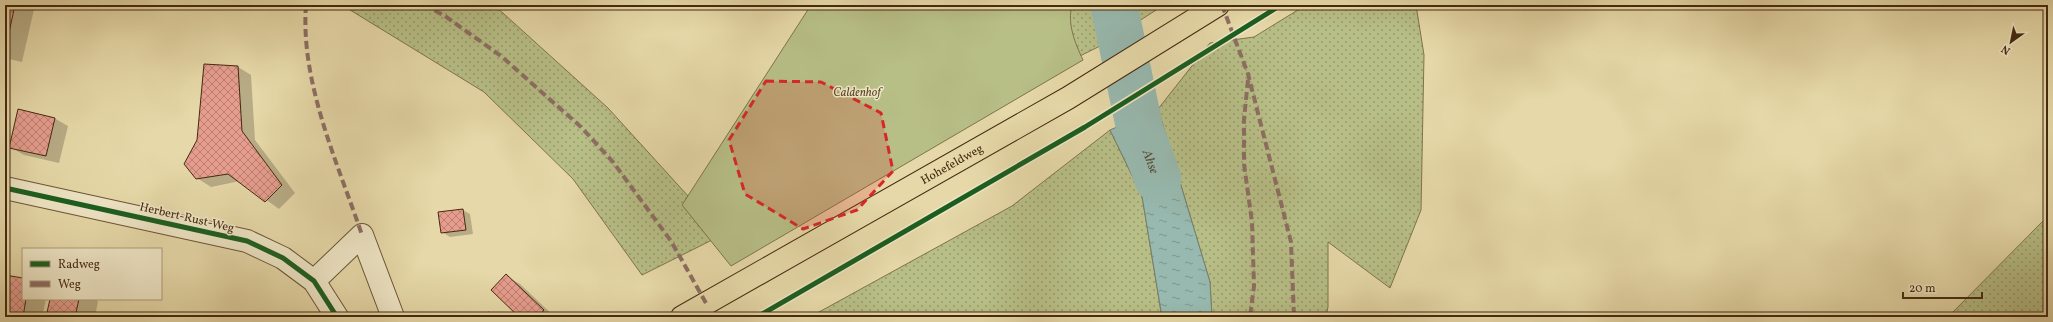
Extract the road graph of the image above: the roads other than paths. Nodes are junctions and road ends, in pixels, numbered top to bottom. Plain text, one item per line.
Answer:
1 (1218, 5) edge
2 (5, 188) edge
3 (314, 281) junction
4 (337, 317) edge
5 (393, 317) edge
6 (682, 317) edge

1 - 6 main road, Hohefeldweg
2 - 3 street, Herbert-Rust-Weg
3 - 4 street, Herbert-Rust-Weg
3 - 5 street

